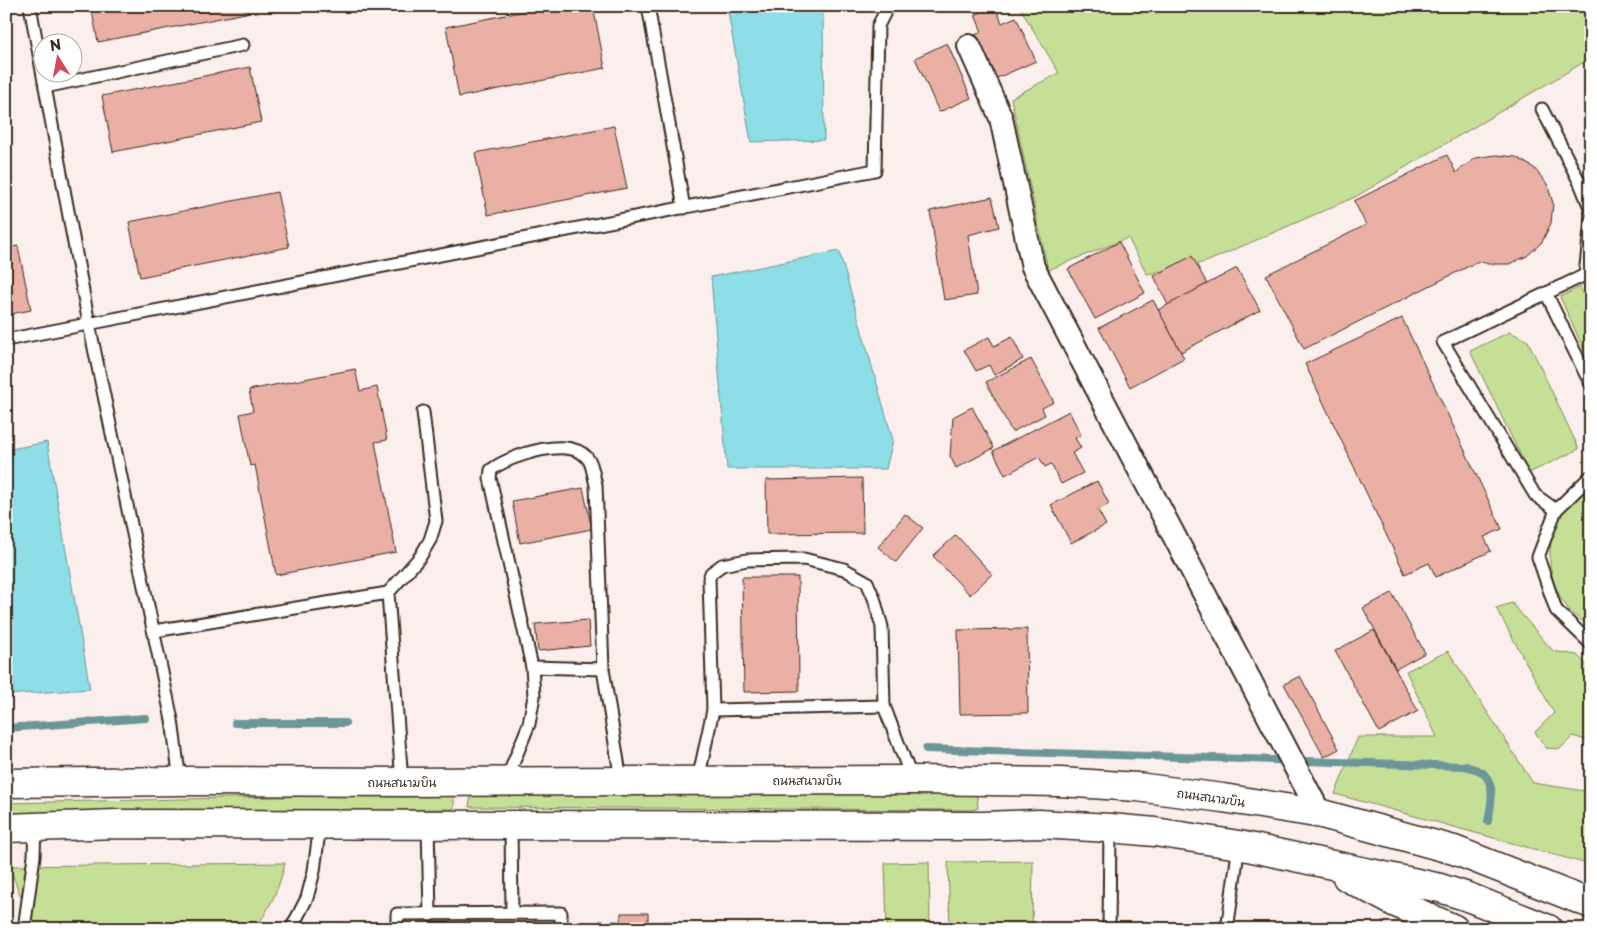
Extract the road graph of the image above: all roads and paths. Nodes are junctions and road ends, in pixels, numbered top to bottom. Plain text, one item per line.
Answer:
1 (30, 6) edge
2 (648, 6) edge
3 (888, 6) edge
4 (243, 45) dead end
5 (968, 46) dead end
6 (45, 87) junction
7 (1542, 109) dead end
8 (684, 208) junction
9 (1591, 210) edge
10 (1591, 220) edge
11 (1588, 274) edge
12 (1546, 293) junction
13 (89, 324) junction
14 (6, 340) edge
15 (1591, 385) edge
16 (423, 412) dead end
17 (1591, 476) edge
18 (1556, 510) junction
19 (388, 593) junction
20 (154, 631) junction
21 (1591, 644) edge
22 (532, 667) junction
23 (603, 669) junction
24 (884, 706) junction
25 (713, 710) junction
26 (621, 780) junction
27 (698, 780) junction
28 (912, 780) junction
29 (180, 781) junction
30 (506, 781) junction
31 (402, 782) junction
32 (6, 783) edge
33 (1320, 814) junction
34 (320, 824) junction
35 (428, 825) junction
36 (511, 825) junction
37 (34, 826) junction
38 (6, 828) edge
39 (1110, 828) junction
40 (1239, 845) junction
41 (1319, 862) junction
42 (1591, 904) edge
43 (512, 913) junction
44 (430, 914) junction
45 (24, 929) edge
46 (291, 929) edge
47 (397, 929) edge
48 (561, 929) edge
49 (1109, 929) edge
50 (1222, 929) edge
51 (1454, 929) edge
52 (1548, 929) edge

1 - 6 lane
2 - 8 lane
3 - 8 lane
4 - 6 lane
5 - 33 street
6 - 13 lane
7 - 9 lane
8 - 13 lane
10 - 11 lane
11 - 12 lane
12 - 15 lane
12 - 18 lane
13 - 14 lane
13 - 20 lane
16 - 19 lane
17 - 18 lane
18 - 21 lane
19 - 20 lane
19 - 31 lane
20 - 29 lane
22 - 23 lane
22 - 23 lane
22 - 30 lane
23 - 26 lane
24 - 25 lane
24 - 25 lane
24 - 28 lane
25 - 27 lane
26 - 27 main road, ถนนสนามบิน
26 - 30 main road, ถนนสนามบิน
27 - 28 main road, ถนนสนามบิน
28 - 33 main road, ถนนสนามบิน
29 - 31 main road, ถนนสนามบิน
29 - 32 main road, ถนนสนามบิน
30 - 31 main road, ถนนสนามบิน
33 - 42 main road, ถนนสนามบิน
34 - 35 main road
34 - 37 main road
34 - 46 lane
35 - 36 main road
35 - 44 lane
36 - 39 main road
36 - 43 lane
37 - 38 main road
37 - 45 lane
39 - 40 main road
39 - 49 lane
40 - 41 main road
40 - 50 lane
41 - 51 main road
41 - 52 main road
43 - 44 lane
43 - 48 lane
44 - 47 lane

